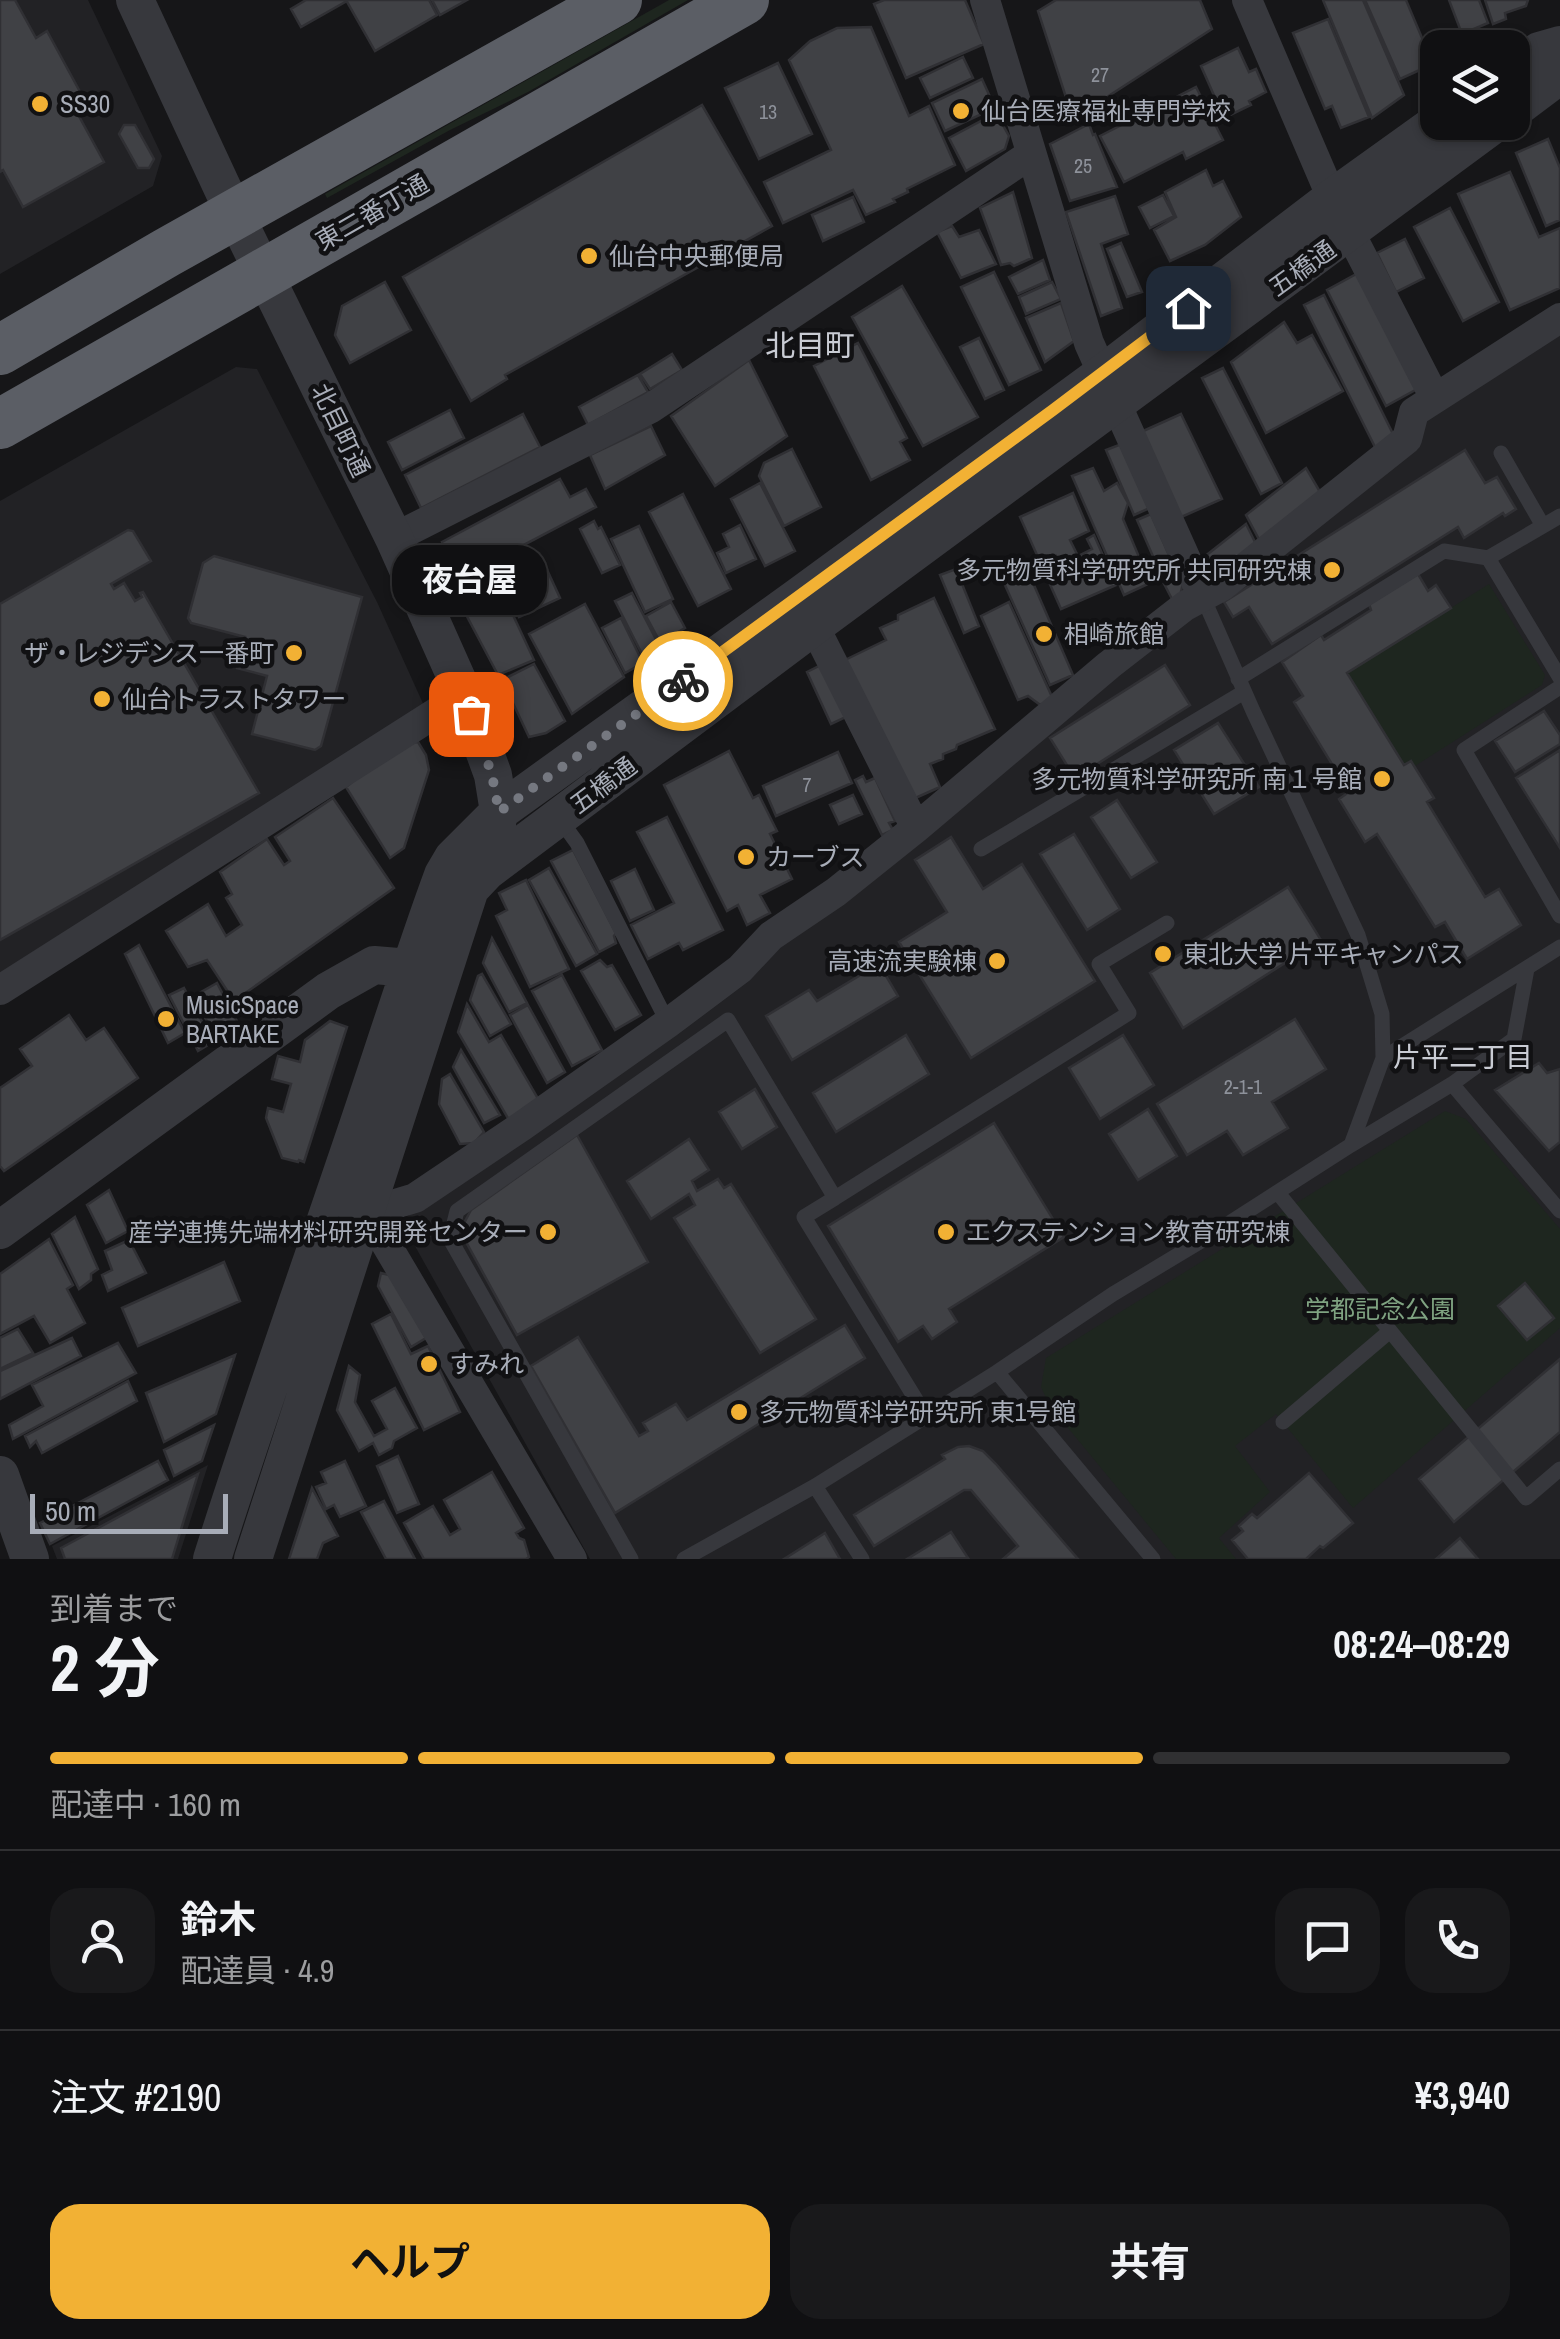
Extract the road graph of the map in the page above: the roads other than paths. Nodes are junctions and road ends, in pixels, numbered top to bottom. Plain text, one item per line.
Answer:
1 (136, 0) edge
2 (744, 0) edge
3 (985, 0) edge
4 (1247, 0) edge
5 (607, 2) edge
6 (1560, 45) edge
7 (1530, 57) edge
8 (1560, 75) edge
9 (1530, 98) edge
10 (1420, 135) edge
11 (1473, 140) edge
12 (1031, 154) junction
13 (1332, 198) junction
14 (235, 215) junction
15 (1350, 233) junction
16 (264, 273) junction
17 (1560, 318) edge
18 (0, 350) edge
19 (1109, 388) junction
20 (1436, 398) junction
21 (0, 424) edge
22 (1501, 453) dead end
23 (1560, 516) edge
24 (1543, 526) junction
25 (394, 538) junction
26 (1488, 558) junction
27 (1202, 595) junction
28 (806, 612) junction
29 (1560, 678) edge
30 (1241, 686) junction
31 (1560, 687) edge
32 (464, 695) junction
33 (537, 786) junction
34 (499, 812) junction
35 (559, 818) junction
36 (916, 828) junction
37 (981, 849) dead end
38 (487, 872) junction
39 (1560, 916) edge
40 (1167, 923) dead end
41 (1560, 947) edge
42 (410, 968) junction
43 (1527, 968) junction
44 (0, 990) edge
45 (668, 1023) junction
46 (1383, 1058) junction
47 (1452, 1084) junction
48 (1351, 1144) junction
49 (1278, 1193) junction
50 (835, 1198) junction
51 (1560, 1211) edge
52 (365, 1213) junction
53 (0, 1230) edge
54 (1390, 1331) junction
55 (997, 1372) junction
56 (926, 1416) junction
57 (1283, 1422) dead end
58 (1560, 1469) edge
59 (0, 1475) edge
60 (815, 1486) junction
61 (30, 1559) edge
62 (212, 1559) edge
63 (252, 1559) edge
64 (572, 1559) edge
65 (631, 1559) edge
66 (684, 1559) edge
67 (862, 1559) edge
68 (1153, 1559) edge

1 - 14 street, 北目町通
2 - 16 highway, 東二番丁通
3 - 12 street
4 - 13 street
5 - 14 highway
6 - 7 street
8 - 9 street
10 - 13 street, 五橋通
11 - 15 street, 五橋通
12 - 19 street
12 - 25 street
13 - 15 street
13 - 19 street, 五橋通
14 - 16 street, 北目町通
14 - 18 highway
15 - 19 street, 五橋通
15 - 20 street
16 - 21 highway, 東二番丁通
16 - 25 street, 北目町通
17 - 20 street
19 - 27 street
19 - 28 street, 五橋通
20 - 27 street
22 - 24 lane
23 - 24 lane
24 - 26 lane
25 - 32 street, 北目町通
26 - 29 lane
26 - 30 lane
27 - 30 lane
27 - 36 street
28 - 33 street, 五橋通
28 - 35 street, 五橋通
28 - 36 street
30 - 37 lane
30 - 46 lane
31 - 39 lane
32 - 34 street, 北目町通
32 - 44 street
33 - 34 street, 五橋通
33 - 35 lane
34 - 38 street, 北目町通
34 - 42 street, 五橋通
35 - 38 street, 五橋通
35 - 45 lane
36 - 45 street
38 - 52 street, 五橋通
40 - 50 lane
41 - 43 lane
42 - 53 street
42 - 62 street, 五橋通
43 - 46 lane
43 - 47 lane
45 - 52 street
46 - 48 lane
47 - 48 lane
47 - 51 lane
48 - 49 lane
49 - 54 lane
49 - 55 lane
50 - 56 lane
50 - 65 lane
52 - 63 street, 五橋通
52 - 64 street
54 - 57 lane
54 - 58 lane
55 - 56 lane
55 - 68 lane
56 - 60 lane
59 - 61 street
60 - 66 lane
60 - 67 lane

